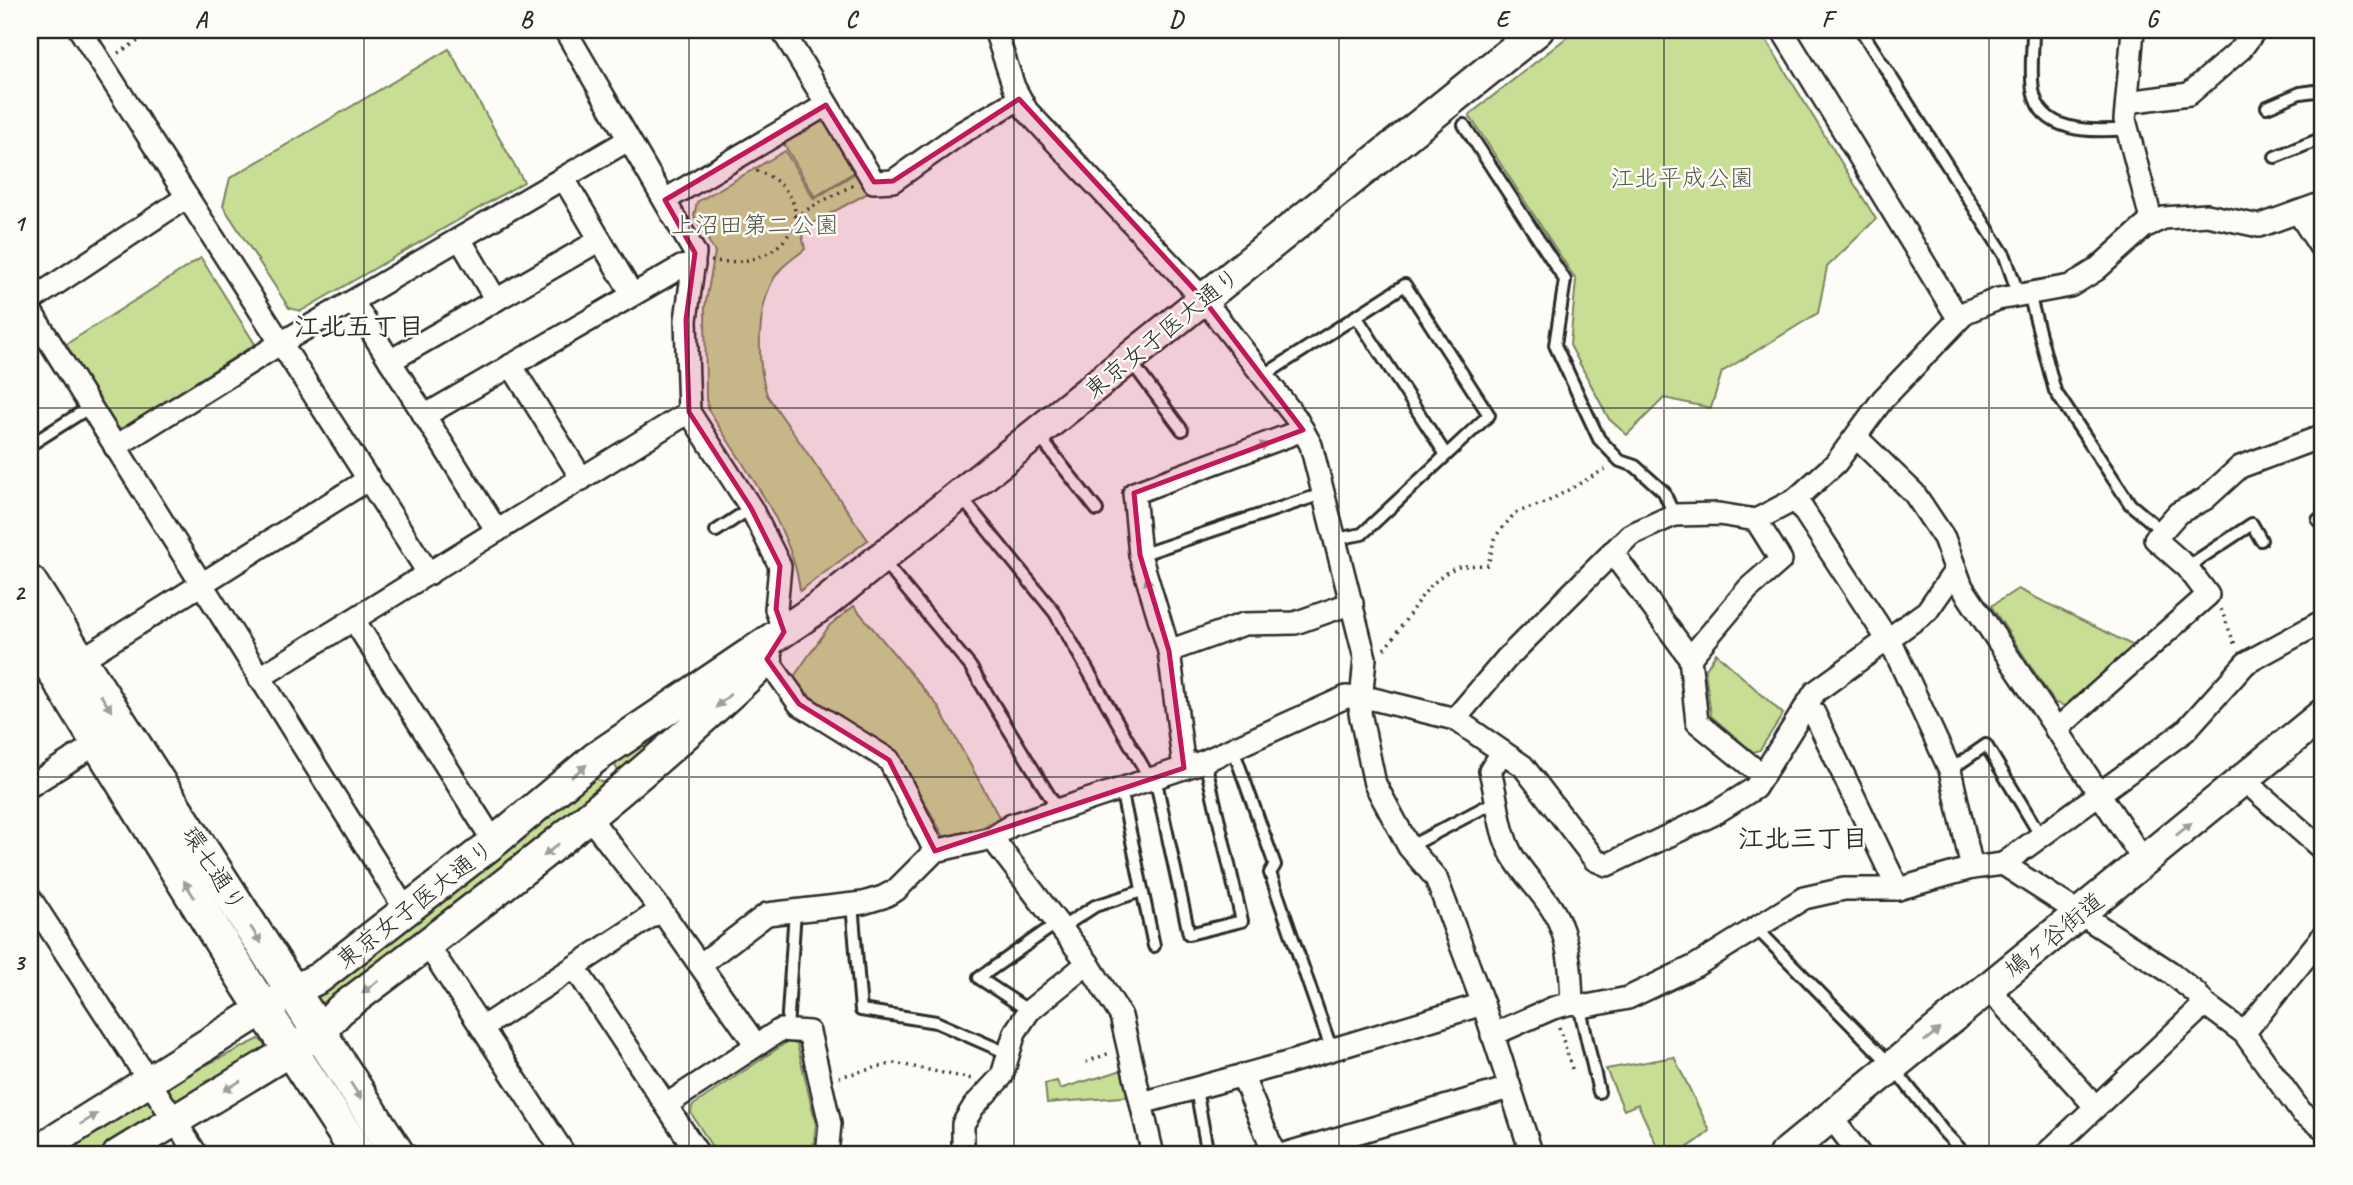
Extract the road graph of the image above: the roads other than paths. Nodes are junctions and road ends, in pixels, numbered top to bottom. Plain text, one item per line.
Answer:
1 (80, 30) edge
2 (782, 30) edge
3 (995, 30) edge
4 (1538, 30) edge
5 (1782, 30) edge
6 (2033, 30) edge
7 (2133, 30) edge
8 (2255, 30) edge
9 (566, 31) edge
10 (1867, 32) edge
11 (2323, 90) edge
12 (1019, 99) junction
13 (2127, 102) junction
14 (826, 105) junction
15 (2267, 107) dead end
16 (1464, 125) dead end
17 (2127, 129) junction
18 (2323, 138) edge
19 (628, 140) junction
20 (2275, 157) dead end
21 (564, 179) junction
22 (187, 197) junction
23 (665, 200) junction
24 (2323, 203) edge
25 (2298, 212) junction
26 (2152, 223) junction
27 (460, 239) junction
28 (600, 240) junction
29 (2323, 251) edge
30 (702, 263) junction
31 (632, 294) junction
32 (2024, 295) junction
33 (496, 300) junction
34 (1204, 300) junction
35 (30, 301) edge
36 (353, 302) junction
37 (30, 310) edge
38 (1356, 316) junction
39 (1958, 318) junction
40 (281, 343) junction
41 (1129, 359) junction
42 (390, 361) junction
43 (511, 365) junction
44 (1264, 376) junction
45 (90, 407) junction
46 (689, 412) junction
47 (424, 416) junction
48 (1182, 430) dead end
49 (1304, 430) junction
50 (1037, 433) junction
51 (2323, 436) edge
52 (1857, 438) junction
53 (30, 445) edge
54 (115, 447) junction
55 (1446, 455) junction
56 (582, 479) junction
57 (369, 480) junction
58 (1325, 493) junction
59 (959, 495) junction
60 (1796, 499) junction
61 (751, 508) junction
62 (1097, 510) dead end
63 (1674, 515) junction
64 (1756, 520) junction
65 (497, 531) junction
66 (716, 531) dead end
67 (2162, 531) junction
68 (1336, 539) junction
69 (2261, 540) dead end
70 (1612, 551) junction
71 (1140, 555) junction
72 (881, 558) junction
73 (2187, 567) junction
74 (1955, 571) junction
75 (429, 574) junction
76 (30, 583) edge
77 (201, 585) junction
78 (1352, 603) junction
79 (354, 620) junction
80 (2323, 621) edge
81 (30, 632) edge
82 (784, 632) junction
83 (1889, 639) junction
84 (1169, 651) junction
85 (1690, 658) junction
86 (767, 659) junction
87 (79, 661) junction
88 (259, 678) junction
89 (1360, 697) junction
90 (1806, 706) junction
91 (2323, 715) edge
92 (1455, 719) junction
93 (2056, 730) junction
94 (99, 742) junction
95 (1233, 749) junction
96 (1502, 753) junction
97 (1205, 761) junction
98 (1184, 768) junction
99 (1950, 770) junction
100 (1763, 776) junction
101 (1153, 778) junction
102 (2244, 780) junction
103 (30, 786) edge
104 (1121, 789) junction
105 (2099, 794) junction
106 (1498, 800) junction
107 (1058, 810) junction
108 (589, 817) junction
109 (2040, 835) junction
110 (992, 838) junction
111 (494, 842) junction
112 (1409, 847) junction
113 (2323, 850) edge
114 (935, 851) junction
115 (2144, 861) junction
116 (2003, 864) junction
117 (1972, 868) junction
118 (1898, 889) junction
119 (1142, 891) junction
120 (30, 898) edge
121 (852, 904) junction
122 (795, 909) junction
123 (662, 910) junction
124 (407, 912) junction
125 (2080, 914) junction
126 (1060, 925) junction
127 (1757, 929) junction
128 (2323, 936) edge
129 (427, 944) junction
130 (1154, 946) dead end
131 (1088, 963) junction
132 (701, 964) junction
133 (575, 968) junction
134 (1988, 989) junction
135 (292, 991) junction
136 (1483, 1004) junction
137 (2205, 1004) junction
138 (1568, 1005) junction
139 (264, 1010) junction
140 (1029, 1011) junction
141 (483, 1027) junction
142 (786, 1029) junction
143 (319, 1033) junction
144 (2245, 1033) junction
145 (1492, 1035) junction
146 (756, 1045) junction
147 (1331, 1048) junction
148 (292, 1053) junction
149 (1007, 1053) junction
150 (1893, 1067) junction
151 (1242, 1075) junction
152 (149, 1082) junction
153 (1509, 1088) junction
154 (1196, 1089) junction
155 (1600, 1092) dead end
156 (1143, 1102) junction
157 (666, 1105) junction
158 (2095, 1107) junction
159 (1831, 1117) junction
160 (174, 1121) junction
161 (2323, 1128) edge
162 (1340, 1147) edge
163 (1276, 1153) edge
164 (31, 1155) edge
165 (118, 1155) edge
166 (197, 1155) edge
167 (359, 1155) edge
168 (398, 1155) edge
169 (565, 1155) edge
170 (699, 1155) edge
171 (827, 1155) edge
172 (963, 1155) edge
173 (1153, 1155) edge
174 (1208, 1155) edge
175 (1245, 1155) edge
176 (1531, 1155) edge
177 (1784, 1155) edge
178 (1860, 1155) edge
179 (1966, 1155) edge
180 (2045, 1155) edge

1 - 22 street
2 - 14 street
3 - 12 street
4 - 34 street, 東京女子医大通り
5 - 39 street
6 - 17 lane
7 - 13 street
8 - 13 street
9 - 19 street
10 - 32 lane
11 - 15 lane
12 - 14 street
12 - 34 street
13 - 17 street
14 - 23 street
16 - 63 lane
17 - 26 street
18 - 20 lane
19 - 21 street
19 - 23 street
21 - 27 street
21 - 28 street
22 - 35 street
22 - 40 street
23 - 30 street
24 - 25 street
25 - 26 street
25 - 29 street
26 - 32 street
27 - 33 street
27 - 36 street
28 - 31 street
28 - 33 street
30 - 31 street
30 - 46 street
31 - 43 street
32 - 39 street
32 - 67 lane
33 - 42 street
34 - 41 street, 東京女子医大通り
34 - 44 street
36 - 40 street
36 - 42 street
37 - 45 street
38 - 44 lane
38 - 55 lane
38 - 55 lane
39 - 52 street
40 - 54 street
40 - 57 street
41 - 48 lane
41 - 50 street, 東京女子医大通り
42 - 47 street
43 - 47 street
43 - 56 street
44 - 49 street
45 - 53 lane
45 - 54 street
46 - 56 street
46 - 61 street
47 - 65 street
49 - 58 street
71 -> 49 street
50 - 59 street, 東京女子医大通り
50 - 62 lane
51 - 67 street
52 - 60 street
52 - 74 street
54 - 77 street
55 - 68 lane
56 - 65 street
57 - 75 street
57 - 77 street
58 - 68 street
58 - 71 lane
59 - 72 street, 東京女子医大通り
59 - 101 lane
60 - 64 street
60 - 83 street
61 - 66 lane
61 - 82 street
63 - 64 street
63 - 70 street
64 - 85 street
65 - 75 street
67 - 73 street
68 - 78 street
69 - 73 lane
70 - 85 street
70 - 92 street
84 -> 71 street
72 - 82 street, 東京女子医大通り
72 - 107 lane
73 - 93 street
74 - 83 street
74 - 93 street
75 - 79 street
76 - 87 main road, 環七通り
77 - 87 street
77 - 88 street
78 - 84 street
78 - 89 street
79 - 88 street
79 - 111 street
80 - 105 street
81 - 94 main road, 環七通り
82 - 86 street, 東京女子医大通り
111 -> 82 street, 東京女子医大通り
83 - 90 street
83 - 99 street
84 - 98 street
85 - 100 street
86 -> 108 street, 東京女子医大通り
86 - 114 street
87 -> 135 main road, 環七通り
88 - 124 street
89 - 92 street
89 - 95 street
89 - 112 street
90 - 100 street
90 - 118 street
91 - 102 street, 鳩ヶ谷街道
92 - 96 street
93 - 105 street
94 - 103 street
139 -> 94 main road, 環七通り
95 - 97 street
95 - 147 lane
96 - 100 street
96 - 106 street
97 - 98 street
97 - 101 lane
98 - 101 street
99 - 109 lane
99 - 117 street
101 - 104 street
102 - 113 street
115 -> 102 street, 鳩ヶ谷街道
104 - 107 street
104 - 119 lane
105 - 109 street
105 - 115 street
106 - 112 lane
106 - 138 street
107 - 110 street
108 - 123 street
108 -> 129 street, 東京女子医大通り
109 - 116 street
110 - 114 street
110 - 126 street
111 - 124 street, 東京女子医大通り
112 - 136 street
114 - 121 street
115 - 125 street, 鳩ヶ谷街道
116 - 117 street
116 - 125 street
117 - 118 street
118 - 127 street
119 - 126 lane
119 - 130 lane
120 - 152 street
121 - 122 street
121 - 149 lane
122 - 132 street
122 - 142 lane
123 - 132 street
123 - 133 street
124 - 135 street, 東京女子医大通り
125 - 134 street, 鳩ヶ谷街道
125 - 137 street
126 - 131 street
126 - 140 lane
127 - 138 street
127 - 150 lane
128 - 144 street
129 - 141 street
129 -> 143 street, 東京女子医大通り
131 - 140 street
131 - 156 street
132 - 146 street
133 - 141 street
133 - 157 street
150 -> 134 street, 鳩ヶ谷街道
134 - 158 street
135 - 139 street, 東京女子医大通り
135 - 143 main road, 環七通り
136 - 145 street
136 - 147 street
137 - 144 street
137 - 158 street
138 - 145 street
138 - 155 lane
139 - 148 main road, 環七通り
139 - 152 street, 東京女子医大通り
140 - 149 street
141 - 169 street
142 - 146 street
142 - 171 street
143 - 148 street, 東京女子医大通り
143 -> 168 main road, 環七通り
144 - 161 street
145 - 153 street
146 - 157 street
147 - 151 street
148 -> 160 street, 東京女子医大通り
148 - 167 main road, 環七通り
149 - 172 street
150 - 159 street, 鳩ヶ谷街道
150 - 179 lane
151 - 154 street
151 - 163 street
152 - 160 street
164 -> 152 street, 東京女子医大通り
153 - 162 street
153 - 176 street
154 - 156 street
154 - 174 lane
156 - 173 street
157 - 170 street
158 - 180 street
159 - 177 street, 鳩ヶ谷街道
159 - 178 street
160 - 165 street, 東京女子医大通り
160 - 166 street
162 - 163 street
163 - 175 lane

